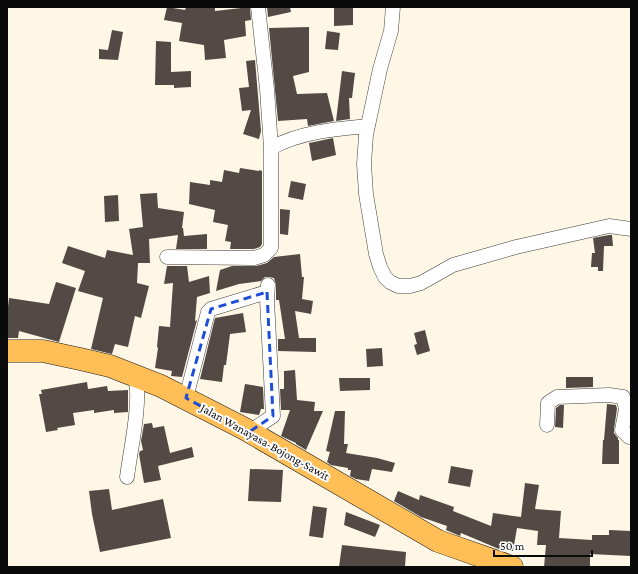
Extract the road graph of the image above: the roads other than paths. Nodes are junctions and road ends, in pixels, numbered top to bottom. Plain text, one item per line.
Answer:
1 (258, 7) edge
2 (393, 7) edge
3 (368, 126) junction
4 (271, 148) junction
5 (631, 229) edge
6 (167, 257) dead end
7 (7, 351) edge
8 (135, 377) junction
9 (186, 398) junction
10 (547, 425) dead end
11 (249, 432) junction
12 (631, 437) edge
13 (127, 477) dead end
14 (512, 567) edge

1 - 4 street
2 - 3 street
3 - 4 street
3 - 5 street
4 - 6 street
7 - 8 main road, Jalan Wanayasa-Bojong-Sawit
8 - 9 main road, Jalan Wanayasa-Bojong-Sawit
8 - 13 street
9 - 11 main road, Jalan Wanayasa-Bojong-Sawit
9 - 11 street
10 - 12 street
11 - 14 main road, Jalan Wanayasa-Bojong-Sawit

